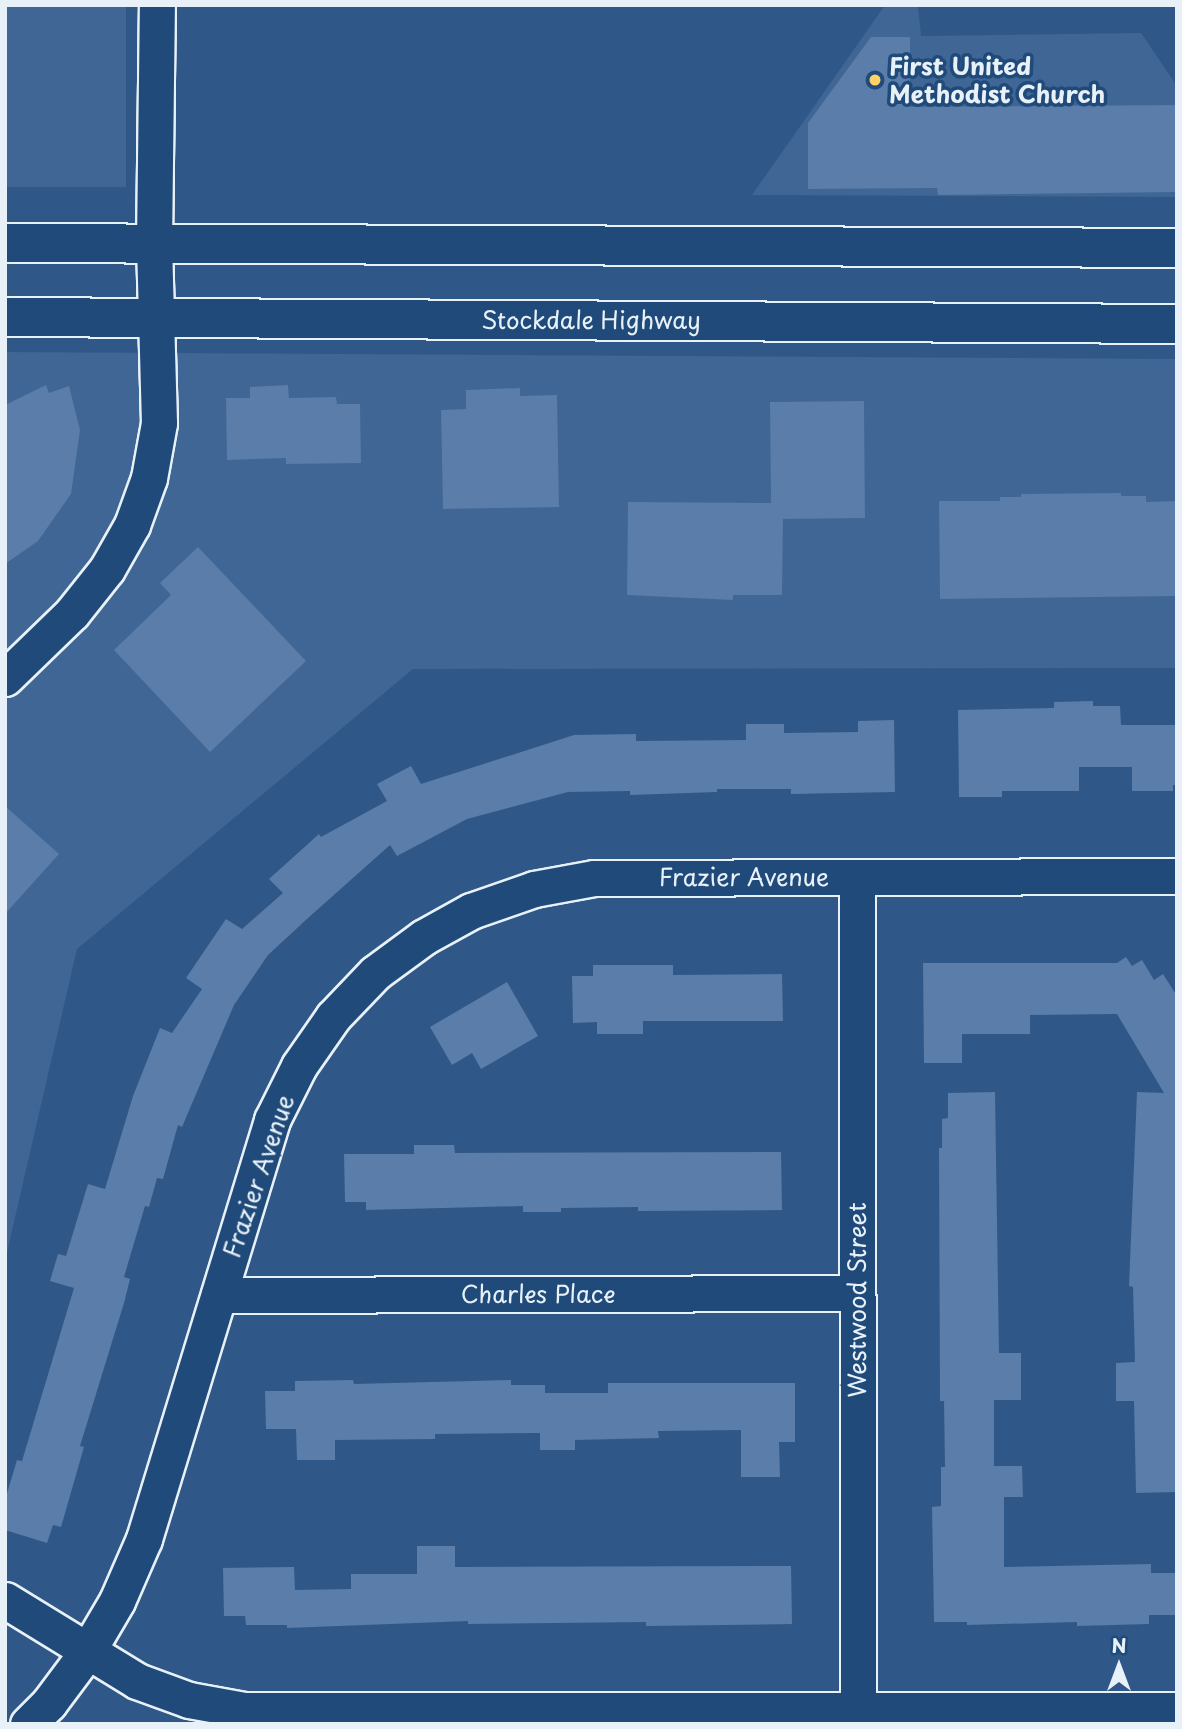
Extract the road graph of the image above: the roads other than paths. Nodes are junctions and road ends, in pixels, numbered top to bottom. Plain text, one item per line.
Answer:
1 (157, 5) edge
2 (5, 243) edge
3 (1177, 248) edge
4 (154, 261) junction
5 (5, 317) edge
6 (155, 318) junction
7 (1177, 324) edge
8 (5, 678) edge
9 (1177, 876) edge
10 (857, 877) junction
11 (857, 1293) junction
12 (219, 1295) junction
13 (5, 1600) edge
14 (87, 1652) junction
15 (1177, 1710) edge
16 (858, 1717) edge
17 (28, 1724) edge

1 - 4 street
2 - 4 main road
3 - 4 main road
4 - 6 street
5 - 6 main road, Stockdale Highway
6 - 7 main road, Stockdale Highway
6 - 8 street
9 - 10 street, Frazier Avenue
10 - 11 street, Westwood Street
10 - 12 street, Frazier Avenue
11 - 12 street, Charles Place
11 - 16 street, Westwood Street
12 - 14 street, Frazier Avenue
13 - 14 street
14 - 16 street
14 - 17 street, Frazier Avenue
15 - 16 street

